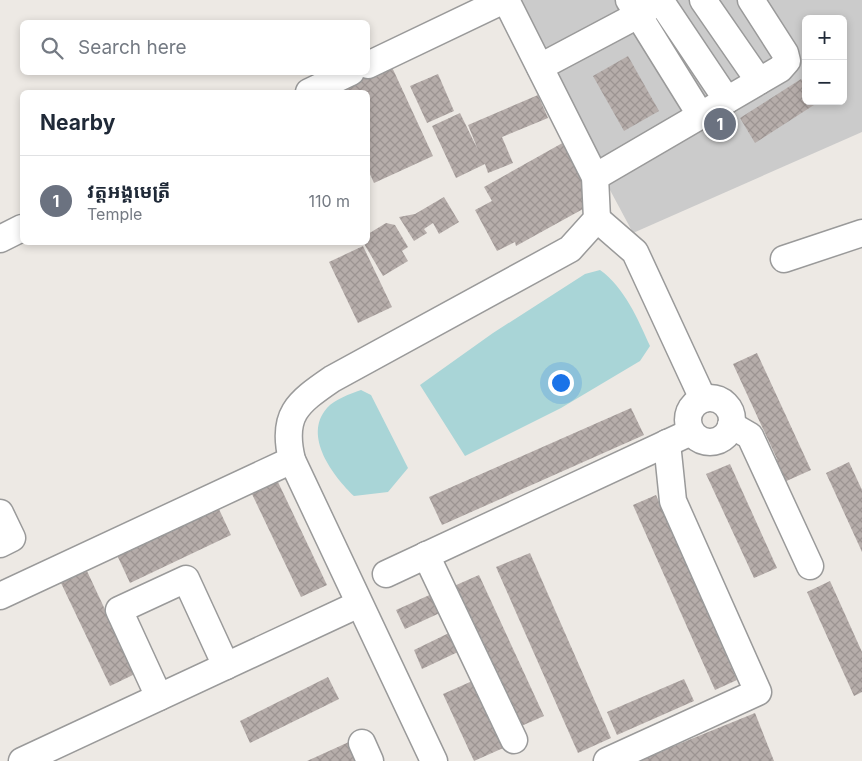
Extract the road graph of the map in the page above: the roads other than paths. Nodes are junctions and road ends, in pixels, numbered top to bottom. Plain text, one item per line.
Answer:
1 (505, 0) edge
2 (660, 0) edge
3 (703, 0) edge
4 (751, 0) edge
5 (633, 7) edge
6 (370, 64) edge
7 (540, 67) junction
8 (345, 75) edge
9 (759, 81) junction
10 (313, 90) edge
11 (727, 100) junction
12 (701, 116) junction
13 (595, 177) junction
14 (597, 219) junction
15 (20, 229) edge
16 (862, 233) edge
17 (0, 239) edge
18 (784, 259) dead end
19 (703, 399) junction
20 (731, 425) junction
21 (690, 432) junction
22 (667, 443) junction
23 (292, 460) junction
24 (0, 512) edge
25 (0, 544) edge
26 (426, 555) junction
27 (810, 566) dead end
28 (386, 574) dead end
29 (0, 596) edge
30 (359, 604) junction
31 (226, 666) junction
32 (159, 697) junction
33 (514, 740) dead end
34 (22, 761) edge
35 (434, 761) edge
36 (607, 761) edge

1 - 6 street
1 - 7 street
2 - 5 street
2 - 11 street
3 - 9 street
4 - 9 street
5 - 7 street
5 - 12 street
7 - 13 street
8 - 10 street
9 - 11 street
11 - 12 street
12 - 13 street
13 - 14 street
14 - 19 street
14 - 23 street
15 - 17 street
16 - 18 street
19 - 20 street
19 - 21 street
20 - 21 street
20 - 27 street
21 - 22 street
22 - 26 street
22 - 36 street
23 - 29 street
23 - 30 street
24 - 25 street
26 - 28 street
26 - 33 street
30 - 31 street
30 - 35 street
31 - 32 street
31 - 32 street
32 - 34 street

